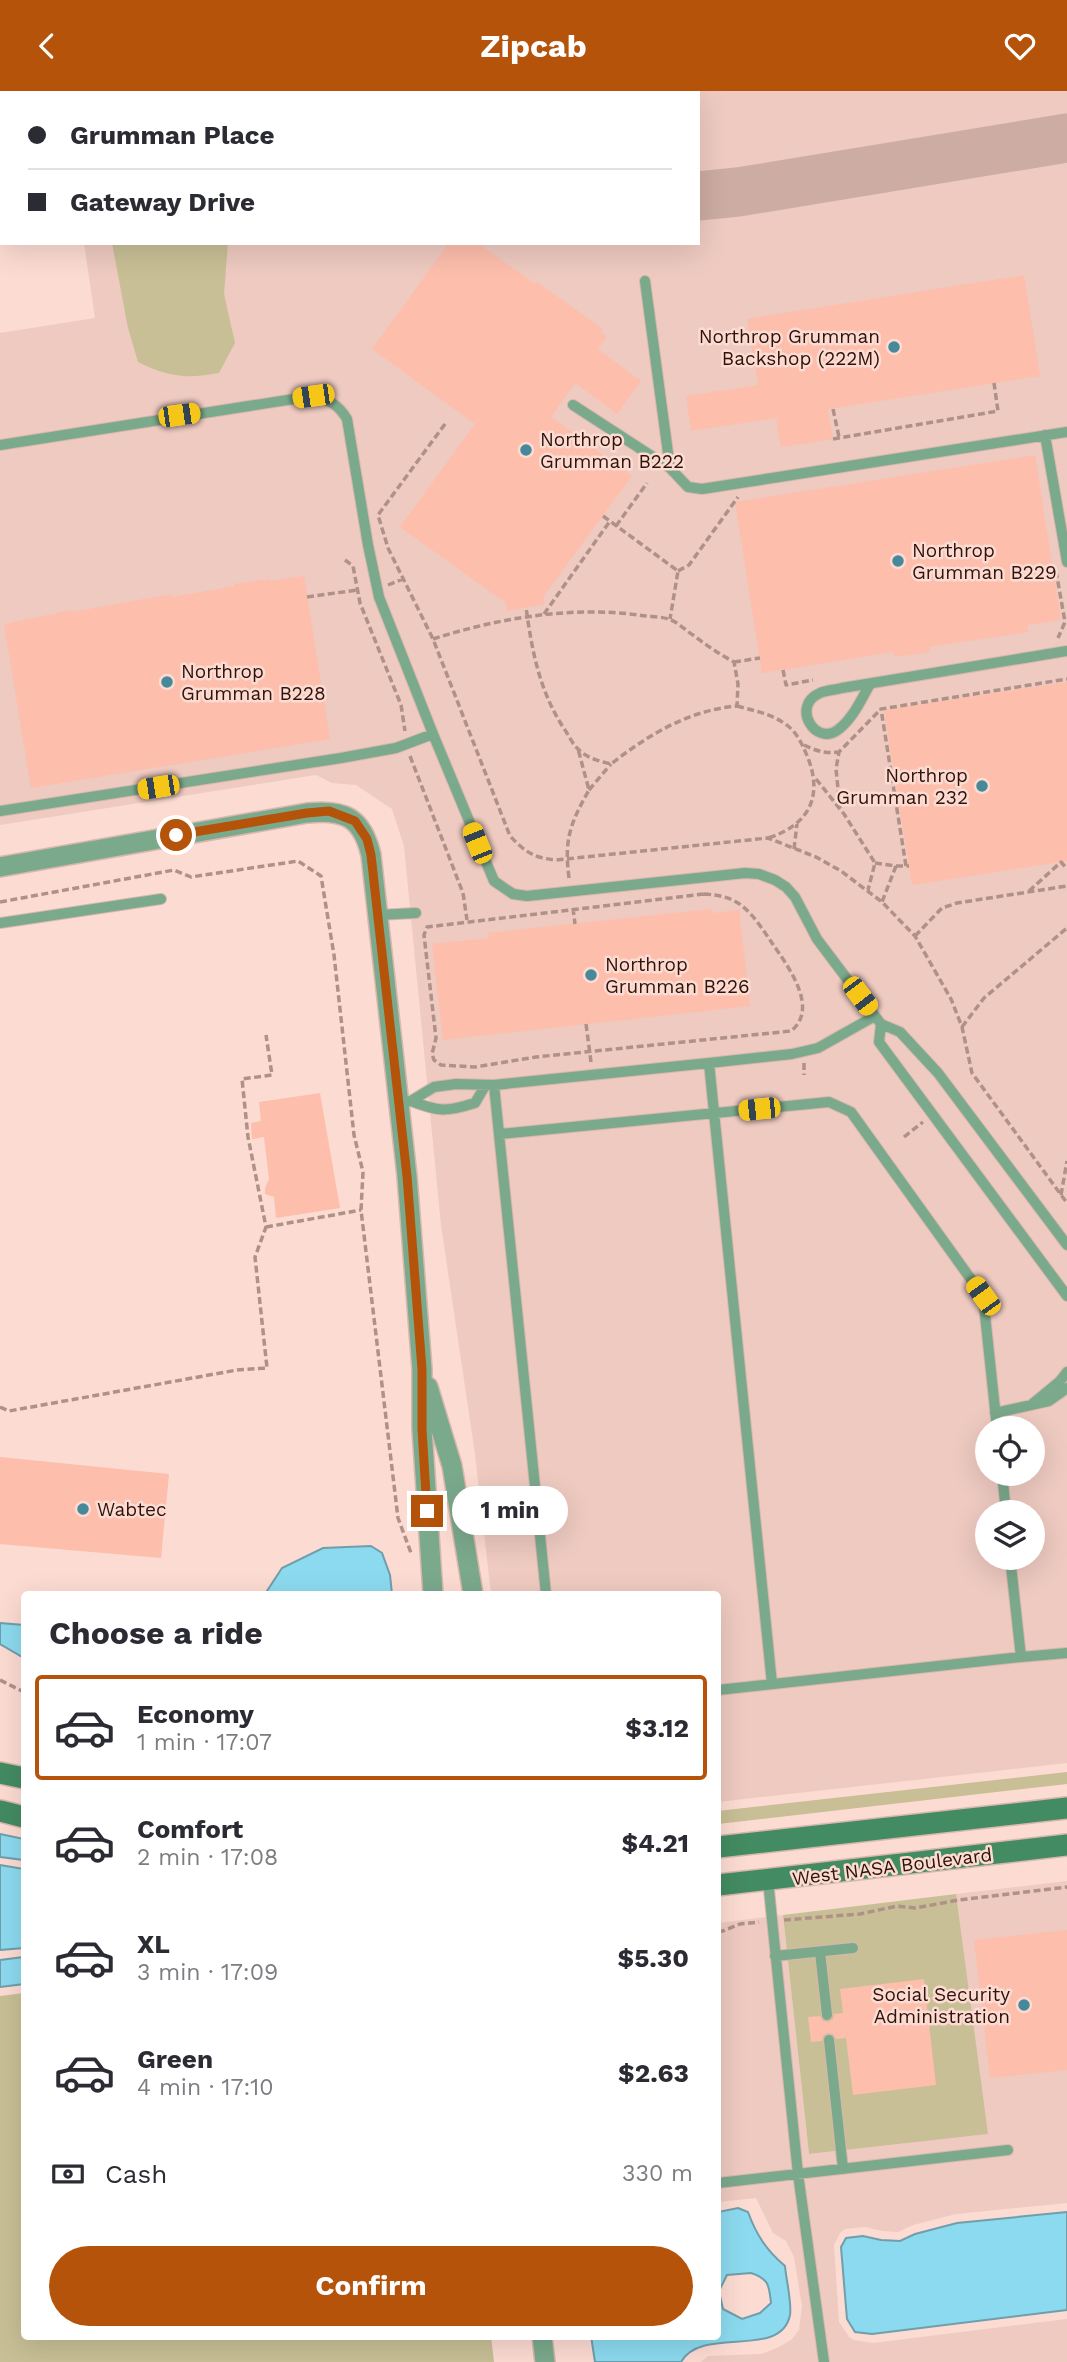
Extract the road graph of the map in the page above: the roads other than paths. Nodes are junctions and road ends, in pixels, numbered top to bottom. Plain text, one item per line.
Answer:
1 (645, 281) dead end
2 (573, 405) dead end
3 (1067, 432) edge
4 (1045, 435) junction
5 (0, 445) edge
6 (670, 468) junction
7 (1067, 562) edge
8 (1067, 651) edge
9 (870, 684) junction
10 (433, 734) junction
11 (0, 811) edge
12 (0, 867) edge
13 (161, 899) dead end
14 (416, 913) dead end
15 (378, 915) junction
16 (0, 923) edge
17 (878, 1020) junction
18 (709, 1063) junction
19 (489, 1086) junction
20 (405, 1102) junction
21 (713, 1114) junction
22 (500, 1134) junction
23 (1067, 1245) edge
24 (1067, 1296) edge
25 (422, 1369) junction
26 (1067, 1372) edge
27 (1067, 1388) edge
28 (1031, 1405) junction
29 (995, 1413) junction
30 (995, 1416) edge
31 (1011, 1570) edge
32 (433, 1591) edge
33 (473, 1591) edge
34 (546, 1591) edge
35 (1067, 1653) edge
36 (1021, 1657) junction
37 (772, 1684) junction
38 (721, 1690) edge
39 (0, 1773) edge
40 (21, 1777) edge
41 (1067, 1808) edge
42 (0, 1811) edge
43 (21, 1816) edge
44 (1067, 1845) edge
45 (721, 1847) edge
46 (768, 1880) junction
47 (721, 1885) edge
48 (853, 1948) dead end
49 (820, 1952) junction
50 (775, 1957) junction
51 (827, 2015) dead end
52 (829, 2040) dead end
53 (1008, 2150) dead end
54 (843, 2169) junction
55 (798, 2174) junction
56 (721, 2182) edge
57 (542, 2340) edge
58 (545, 2362) edge
59 (824, 2362) edge

1 - 6 lane
2 - 6 lane
3 - 4 lane
4 - 6 lane
4 - 7 lane
5 - 10 lane
8 - 9 lane
9 - 9 lane
10 - 11 lane
10 - 17 lane
12 - 15 street
13 - 16 lane
14 - 15 lane
15 - 20 street
17 - 18 lane
17 - 23 lane
17 - 24 lane
18 - 19 lane
18 - 21 lane
19 - 20 lane
19 - 20 lane
19 - 22 lane
20 - 25 street
21 - 22 lane
21 - 29 lane
21 - 37 lane
22 - 34 lane
25 - 32 street
25 - 33 street
26 - 28 lane
27 - 28 lane
28 - 29 lane
29 - 30 lane
31 - 36 lane
35 - 36 lane
36 - 37 lane
37 - 38 lane
39 - 40 main road
41 - 45 main road, West NASA Boulevard
42 - 43 main road
44 - 46 main road, West NASA Boulevard
46 - 47 main road, West NASA Boulevard
46 - 50 lane
48 - 49 lane
49 - 50 lane
49 - 51 lane
50 - 55 lane
52 - 54 lane
53 - 54 lane
54 - 55 lane
55 - 56 lane
55 - 59 lane
57 - 58 street

